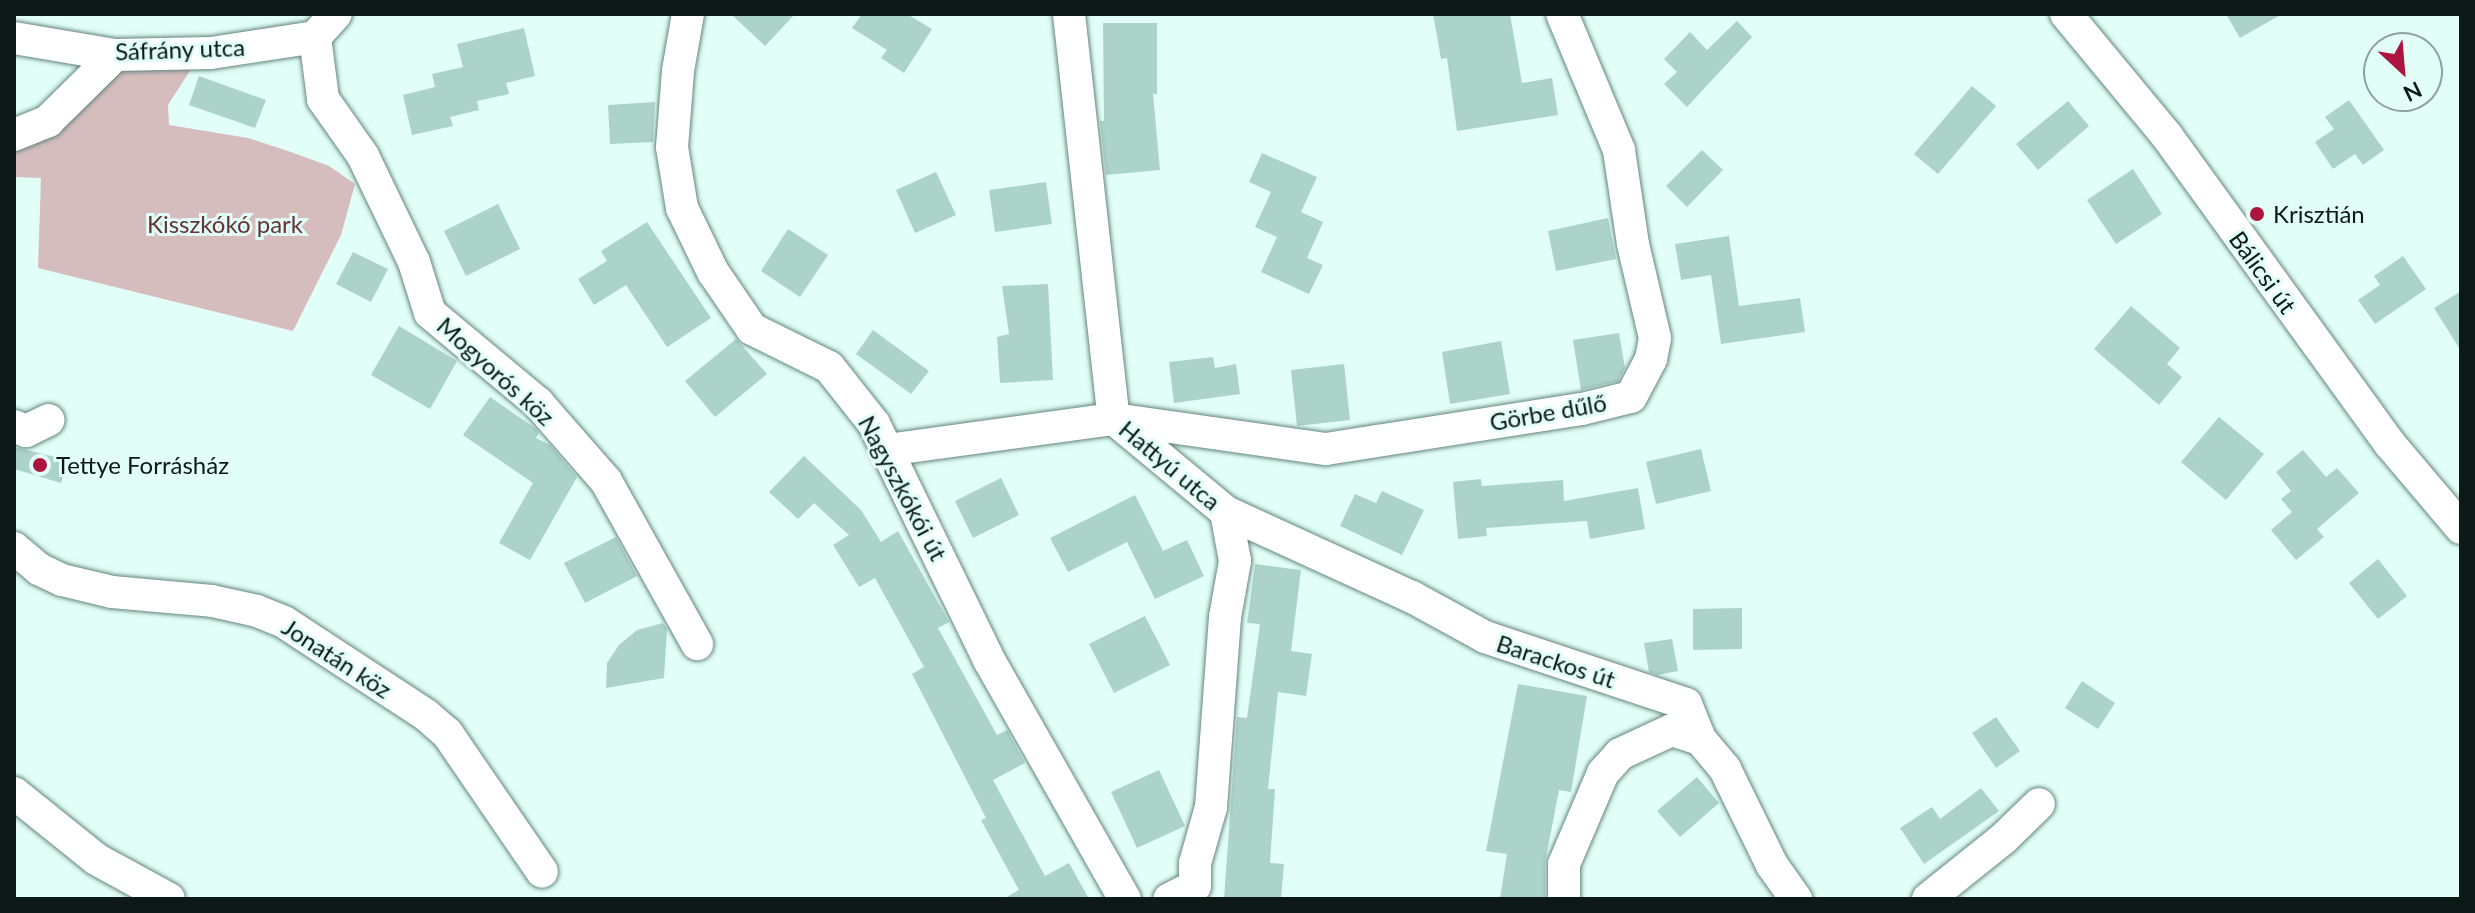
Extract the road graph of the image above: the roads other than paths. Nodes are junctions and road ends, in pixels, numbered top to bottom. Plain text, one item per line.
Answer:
1 (688, 14) edge
2 (1069, 14) edge
3 (1562, 14) edge
4 (2066, 14) edge
5 (325, 26) edge
6 (14, 38) edge
7 (115, 55) junction
8 (14, 135) edge
9 (1114, 419) junction
10 (49, 420) dead end
11 (14, 426) edge
12 (887, 450) junction
13 (1226, 512) junction
14 (2461, 528) edge
15 (14, 548) edge
16 (697, 644) dead end
17 (1700, 739) junction
18 (14, 793) edge
19 (2039, 804) dead end
20 (542, 872) dead end
21 (169, 899) edge
22 (1125, 899) edge
23 (1169, 899) edge
24 (1564, 899) edge
25 (1796, 899) edge
26 (1928, 899) edge

1 - 12 street, Nagyszkókói út
2 - 9 street, Hattyú utca
3 - 9 street, Görbe dűlő
4 - 14 street, Bálicsi út
5 - 7 street, Sáfrány utca
5 - 16 street, Mogyorós köz
6 - 7 street, Sáfrány utca
7 - 8 street
9 - 12 street
9 - 13 street, Hattyú utca
10 - 11 street
12 - 22 street, Nagyszkókói út
13 - 17 street, Barackos út
13 - 23 street, Hattyú utca
15 - 20 street, Jonatán köz
17 - 24 street
17 - 25 street, Barackos út
18 - 21 street
19 - 26 street

